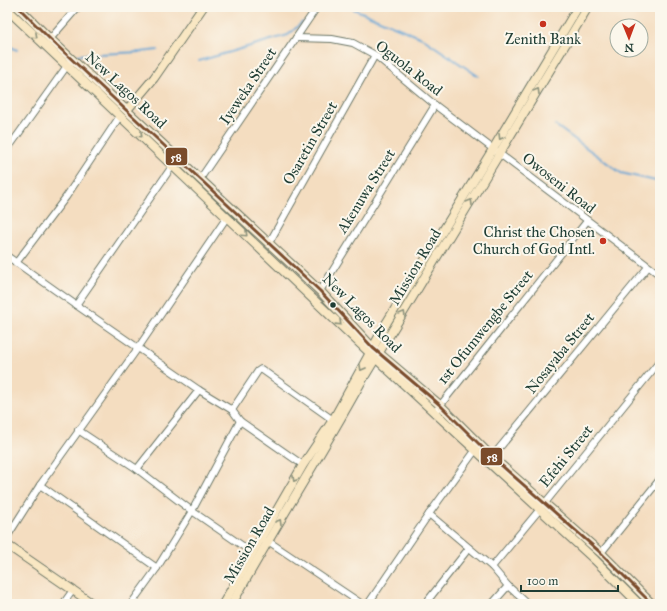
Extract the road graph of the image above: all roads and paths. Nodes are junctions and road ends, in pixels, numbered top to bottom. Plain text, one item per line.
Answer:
1 (18, 7) edge
2 (78, 7) edge
3 (203, 7) edge
4 (317, 7) edge
5 (578, 7) edge
6 (588, 7) edge
7 (7, 9) edge
8 (296, 38) junction
9 (50, 39) junction
10 (375, 56) junction
11 (72, 59) junction
12 (67, 66) junction
13 (435, 105) junction
14 (127, 110) junction
15 (120, 116) junction
16 (7, 150) edge
17 (497, 151) junction
18 (173, 165) junction
19 (200, 180) junction
20 (227, 217) junction
21 (587, 221) junction
22 (269, 243) junction
23 (7, 256) edge
24 (16, 263) junction
25 (648, 267) junction
26 (660, 275) edge
27 (320, 291) junction
28 (76, 306) junction
29 (138, 348) junction
30 (374, 353) junction
31 (660, 361) edge
32 (198, 390) junction
33 (440, 405) junction
34 (232, 410) junction
35 (435, 412) junction
36 (332, 420) junction
37 (240, 421) junction
38 (78, 430) junction
39 (478, 448) junction
40 (492, 457) junction
41 (303, 465) junction
42 (137, 469) junction
43 (660, 479) edge
44 (40, 485) junction
45 (543, 506) junction
46 (192, 510) junction
47 (429, 514) junction
48 (7, 537) edge
49 (268, 541) junction
50 (7, 544) edge
51 (469, 548) junction
52 (253, 553) junction
53 (601, 553) junction
54 (492, 566) junction
55 (157, 568) junction
56 (508, 586) junction
57 (73, 590) junction
58 (660, 600) edge
59 (63, 604) edge
60 (93, 604) edge
61 (131, 604) edge
62 (223, 604) edge
63 (232, 604) edge
64 (362, 604) edge
65 (368, 604) edge
66 (424, 604) edge
67 (492, 604) edge
68 (528, 604) edge
69 (639, 604) edge
70 (652, 604) edge
71 (657, 604) edge

1 - 9 main road, New Lagos Road
2 - 9 street
3 - 14 main road
4 - 8 street, Iyeweka Street
5 -> 17 main road, Mission Road
17 -> 6 main road, Mission Road
7 -> 12 main road, New Lagos Road
8 - 10 street, Oguola Road
8 - 19 street, Iyeweka Street
9 - 11 main road, New Lagos Road
10 - 13 street, Oguola Road
10 - 22 street, Osaretin Street
11 - 12 street
11 - 14 main road, New Lagos Road
12 - 15 main road, New Lagos Road
12 - 16 street
13 - 17 street, Oguola Road
13 - 27 street, Akenuwa Street
14 - 19 main road, New Lagos Road
15 -> 18 main road, New Lagos Road
15 - 24 street
17 - 21 street, Owoseni Road
17 - 30 main road, Mission Road
18 - 20 main road, New Lagos Road
18 - 28 street
19 - 22 main road, New Lagos Road
20 - 29 street
20 -> 30 main road, New Lagos Road
21 - 25 street, Owoseni Road
21 - 33 street, 1st Ofumwengbe Street
22 - 27 main road, New Lagos Road
23 - 24 street
24 - 28 street
25 - 26 street, Owoseni Road
25 - 40 street, Nosayaba Street
27 - 30 main road, New Lagos Road
28 - 29 street
29 - 32 street
29 - 38 street
30 - 33 main road, New Lagos Road
30 - 35 main road, New Lagos Road
30 -> 36 main road, Mission Road
49 -> 30 main road, Mission Road
31 - 45 street, Efehi Street
32 - 34 street
32 - 42 street
33 - 35 street, 1st Ofumwengbe Street
33 - 39 main road, New Lagos Road
34 - 36 street
34 - 37 street
35 - 39 main road, New Lagos Road
36 - 41 main road, Mission Road
37 - 41 street
37 - 46 street
38 - 42 street
38 - 44 street
39 - 40 main road, New Lagos Road
39 - 45 main road, New Lagos Road
39 - 47 street
40 - 45 main road, New Lagos Road
41 -> 52 main road, Mission Road
42 - 46 street
43 - 53 street
44 - 48 street
44 - 55 street
45 - 53 main road, New Lagos Road
45 - 54 street, Efehi Street
45 - 69 main road, New Lagos Road
46 - 52 street
46 - 55 street
47 - 51 street
47 - 65 street
49 - 63 main road, Mission Road
49 - 64 street
50 - 57 main road
51 - 54 street
51 - 66 street
52 - 62 main road, Mission Road
53 - 70 main road, New Lagos Road
54 - 56 street
55 - 61 street
56 - 67 street
56 - 68 street
57 - 59 street
57 - 60 main road
58 - 71 street

